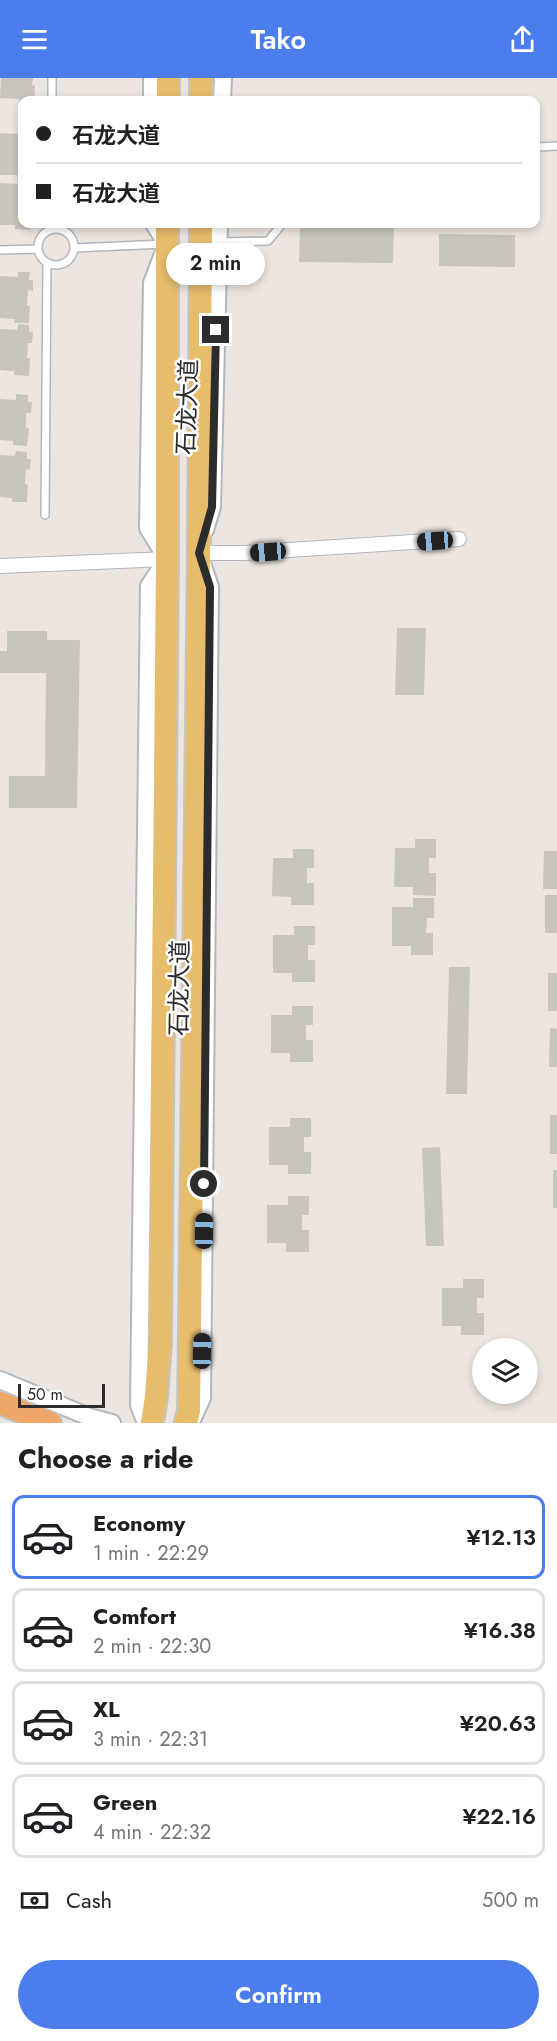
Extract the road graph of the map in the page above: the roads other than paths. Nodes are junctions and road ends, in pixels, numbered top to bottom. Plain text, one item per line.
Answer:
1 (52, 78) edge
2 (152, 78) edge
3 (168, 78) edge
4 (201, 78) edge
5 (223, 78) edge
6 (52, 96) edge
7 (152, 96) edge
8 (168, 96) edge
9 (201, 96) edge
10 (222, 96) edge
11 (557, 146) edge
12 (540, 147) edge
13 (46, 228) edge
14 (52, 228) edge
15 (201, 228) edge
16 (219, 228) edge
17 (279, 228) edge
18 (167, 234) edge
19 (219, 242) junction
20 (74, 248) junction
21 (38, 249) junction
22 (0, 250) edge
23 (47, 263) junction
24 (45, 516) dead end
25 (459, 539) dead end
26 (199, 553) junction
27 (167, 559) junction
28 (0, 566) edge
29 (0, 1380) edge
30 (0, 1403) edge
31 (50, 1423) edge
32 (112, 1423) edge
33 (146, 1423) edge
34 (152, 1423) edge
35 (188, 1423) edge

1 - 6 lane
2 - 7 street
3 - 8 main road
4 - 9 main road
5 - 10 street
11 - 12 lane
13 - 21 lane
14 - 20 lane
15 - 26 main road, 石龙大道
16 - 19 street, 石龙大道
17 - 19 lane
18 - 20 lane
18 - 27 main road, 石龙大道
19 - 26 street, 石龙大道
20 - 23 lane
21 - 22 lane
21 - 23 lane
23 - 24 lane
25 - 26 street
26 - 35 main road, 石龙大道
27 - 28 street
27 - 33 street, 石龙大道
27 - 34 main road, 石龙大道
29 - 32 street
30 - 31 highway

